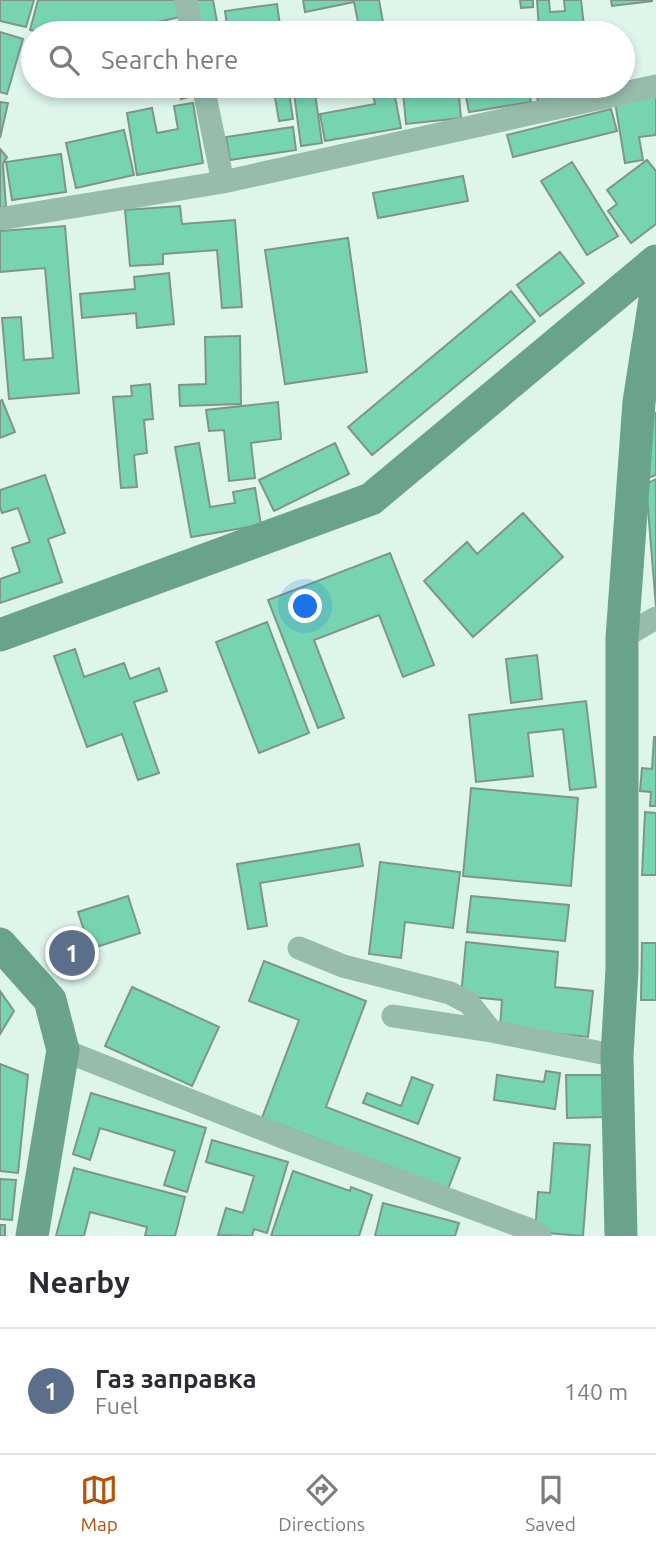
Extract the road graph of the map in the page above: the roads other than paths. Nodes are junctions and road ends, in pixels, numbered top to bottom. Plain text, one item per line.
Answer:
1 (186, 0) edge
2 (190, 21) edge
3 (656, 86) edge
4 (635, 91) edge
5 (206, 98) edge
6 (602, 98) edge
7 (223, 182) junction
8 (0, 219) edge
9 (656, 261) edge
10 (656, 293) edge
11 (656, 618) edge
12 (0, 635) edge
13 (622, 638) junction
14 (0, 944) edge
15 (299, 948) dead end
16 (393, 1016) dead end
17 (491, 1031) junction
18 (63, 1050) junction
19 (617, 1056) junction
20 (32, 1236) edge
21 (540, 1236) edge
22 (621, 1236) edge

1 - 2 street
3 - 4 street
5 - 7 street
6 - 7 street
7 - 8 street
9 - 12 main road
10 - 13 main road
11 - 13 street
13 - 19 main road
14 - 18 main road
15 - 17 street
16 - 17 street
17 - 19 street
18 - 20 main road
18 - 21 street
19 - 22 main road

